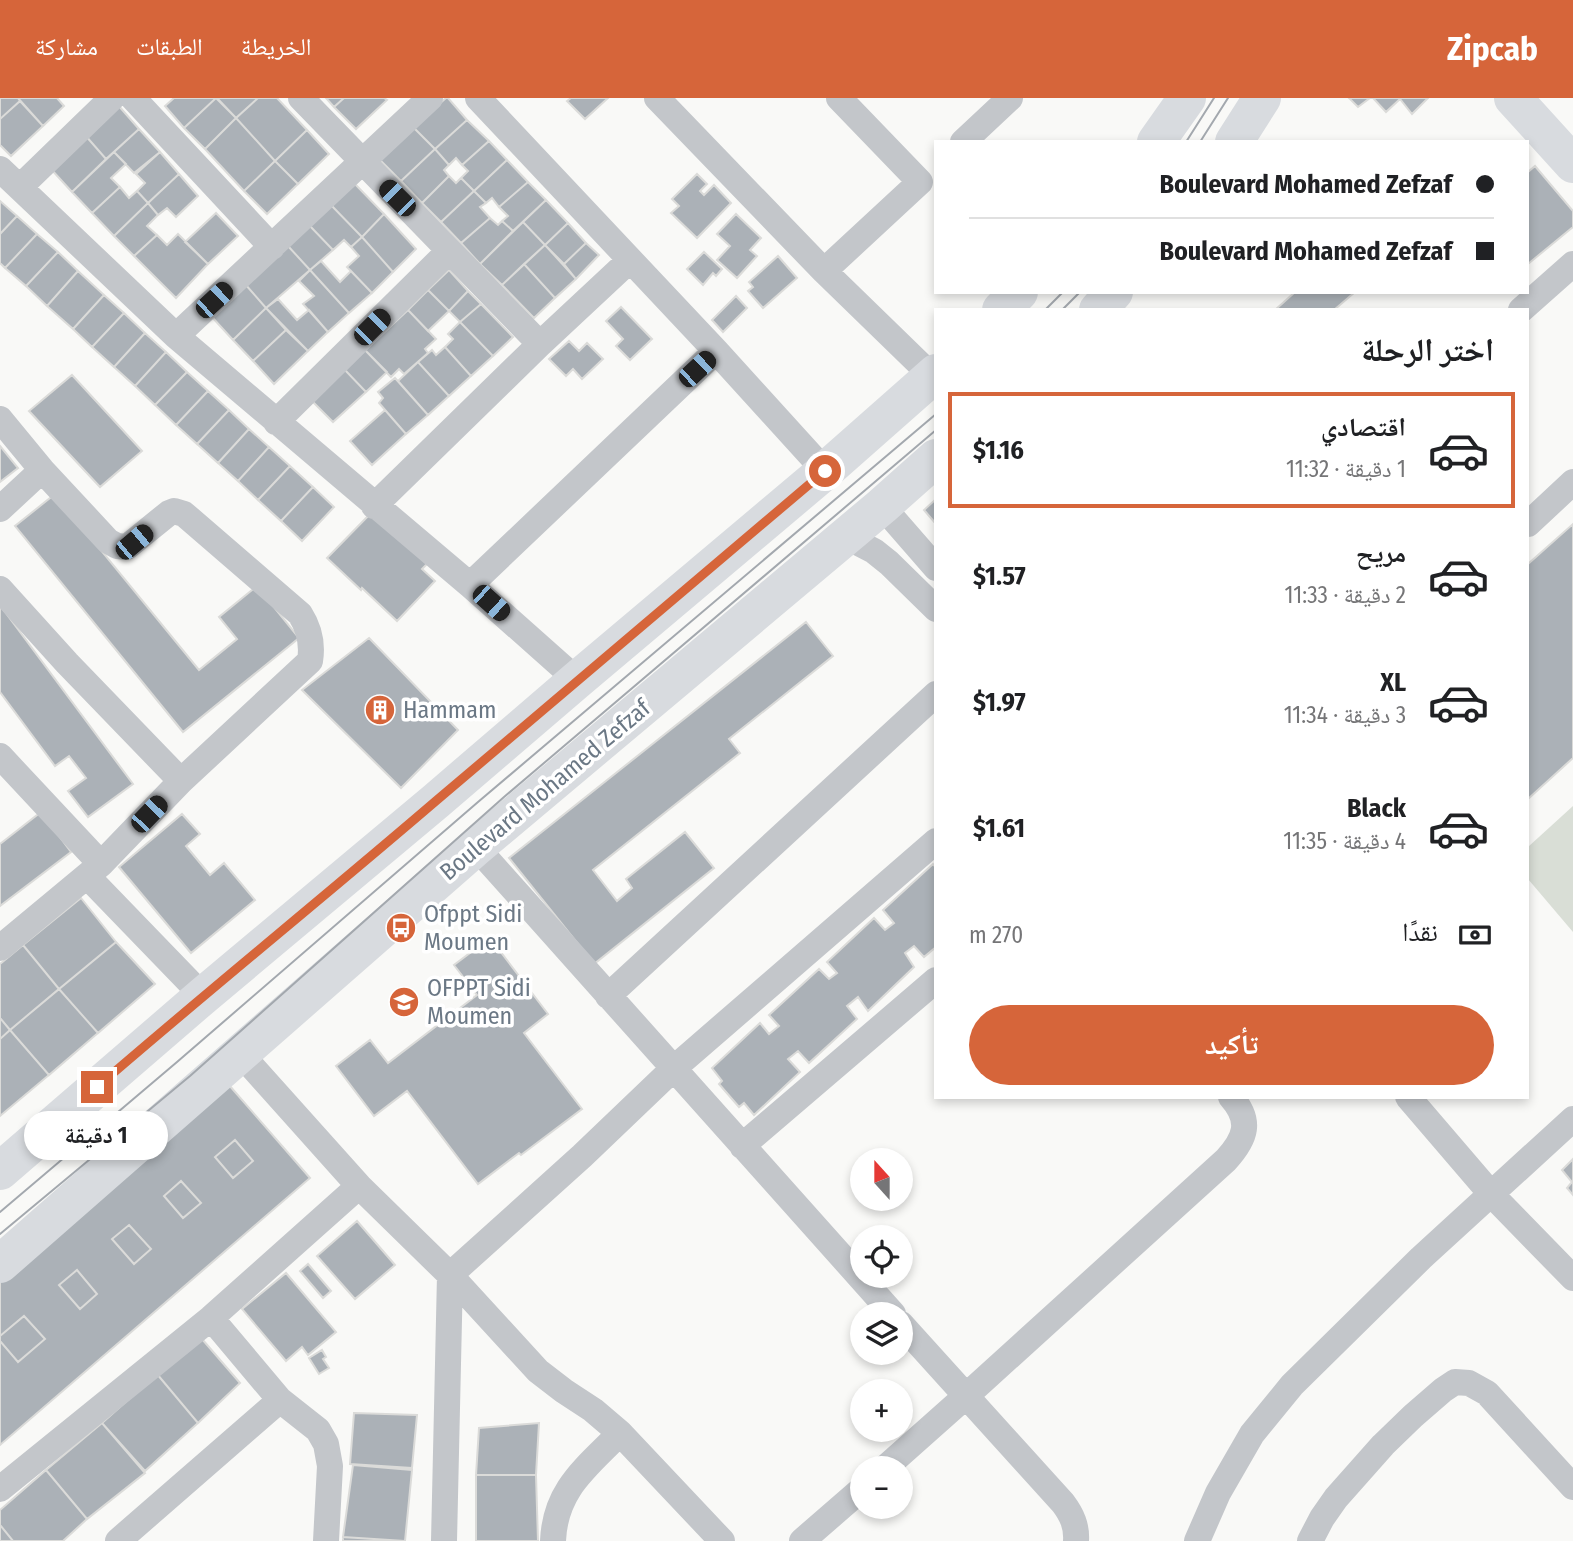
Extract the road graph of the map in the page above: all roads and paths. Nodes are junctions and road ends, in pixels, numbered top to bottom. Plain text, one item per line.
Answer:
1 (112, 98) edge
2 (134, 98) edge
3 (301, 98) edge
4 (430, 98) edge
5 (478, 98) edge
6 (657, 98) edge
7 (839, 98) edge
8 (1010, 98) edge
9 (1262, 98) edge
10 (1513, 98) edge
11 (965, 140) edge
12 (1235, 140) edge
13 (362, 163) junction
14 (1573, 164) edge
15 (0, 169) edge
16 (928, 174) edge
17 (20, 187) junction
18 (272, 247) junction
19 (449, 251) junction
20 (630, 260) junction
21 (1573, 264) edge
22 (824, 271) junction
23 (1017, 294) edge
24 (1112, 294) edge
25 (1003, 308) edge
26 (1100, 308) edge
27 (1523, 308) edge
28 (176, 336) junction
29 (540, 344) junction
30 (716, 351) junction
31 (934, 375) edge
32 (0, 419) edge
33 (276, 422) junction
34 (934, 460) edge
35 (42, 470) junction
36 (825, 471) junction
37 (1573, 482) edge
38 (374, 506) junction
39 (882, 506) junction
40 (0, 509) edge
41 (1529, 523) edge
42 (845, 536) junction
43 (934, 566) edge
44 (470, 585) junction
45 (0, 589) edge
46 (934, 607) edge
47 (577, 680) junction
48 (934, 696) edge
49 (6, 773) edge
50 (181, 781) junction
51 (934, 843) edge
52 (475, 847) junction
53 (94, 870) junction
54 (0, 948) edge
55 (934, 982) edge
56 (203, 996) junction
57 (608, 996) junction
58 (240, 1053) junction
59 (673, 1069) junction
60 (1233, 1099) edge
61 (1410, 1099) edge
62 (1573, 1119) edge
63 (742, 1146) junction
64 (0, 1171) edge
65 (359, 1186) junction
66 (1492, 1195) junction
67 (0, 1264) edge
68 (450, 1275) junction
69 (1573, 1278) edge
70 (882, 1302) edge
71 (211, 1318) junction
72 (913, 1337) edge
73 (966, 1396) junction
74 (280, 1400) junction
75 (620, 1433) junction
76 (898, 1456) edge
77 (1573, 1487) edge
78 (0, 1489) edge
79 (850, 1499) edge
80 (118, 1541) edge
81 (326, 1541) edge
82 (444, 1541) edge
83 (553, 1541) edge
84 (722, 1541) edge
85 (802, 1541) edge
86 (1076, 1541) edge
87 (1197, 1541) edge
88 (1310, 1541) edge

1 - 17 street
2 - 18 street
3 - 13 street
4 - 13 street
5 - 20 street
6 - 22 street
7 - 16 street
8 - 11 street
9 - 12 main road
10 - 14 main road
13 - 18 street
13 - 19 street
15 - 17 street
16 - 22 street
17 - 28 street
18 - 28 street
19 - 29 street
19 - 33 street
20 - 29 street
20 - 30 street
21 - 27 street
22 - 31 street
23 - 25 main road
24 - 26 main road
28 - 33 street
29 - 38 street
30 - 36 street
30 - 44 street
31 - 36 main road
32 - 35 street
33 - 38 street
34 - 39 main road, Boulevard Mohamed Zefzaf
35 - 40 street
35 - 50 street
36 - 47 main road
37 - 41 street
38 - 44 street
39 - 42 main road, Boulevard Mohamed Zefzaf
39 - 43 street
42 - 46 street
42 - 52 main road, Boulevard Mohamed Zefzaf
44 - 47 street
45 - 50 street
47 - 56 main road
48 - 57 street
49 - 53 street
50 - 53 street
51 - 59 street
52 - 57 street
52 - 58 main road, Boulevard Mohamed Zefzaf
53 - 54 street
53 - 56 street
55 - 63 street
56 - 64 main road
57 - 59 street
58 - 65 street
58 - 67 main road, Boulevard Mohamed Zefzaf
59 - 63 street
59 - 68 street
60 - 73 street
61 - 66 street
62 - 66 street
63 - 70 street
65 - 68 street
65 - 71 street
66 - 69 street
66 - 87 street
68 - 75 street
68 - 82 street
71 - 74 street
71 - 78 street
72 - 73 street
73 - 76 street
73 - 86 street
74 - 80 street
74 - 81 street
75 - 83 street
75 - 84 street
77 - 88 street
79 - 85 street

